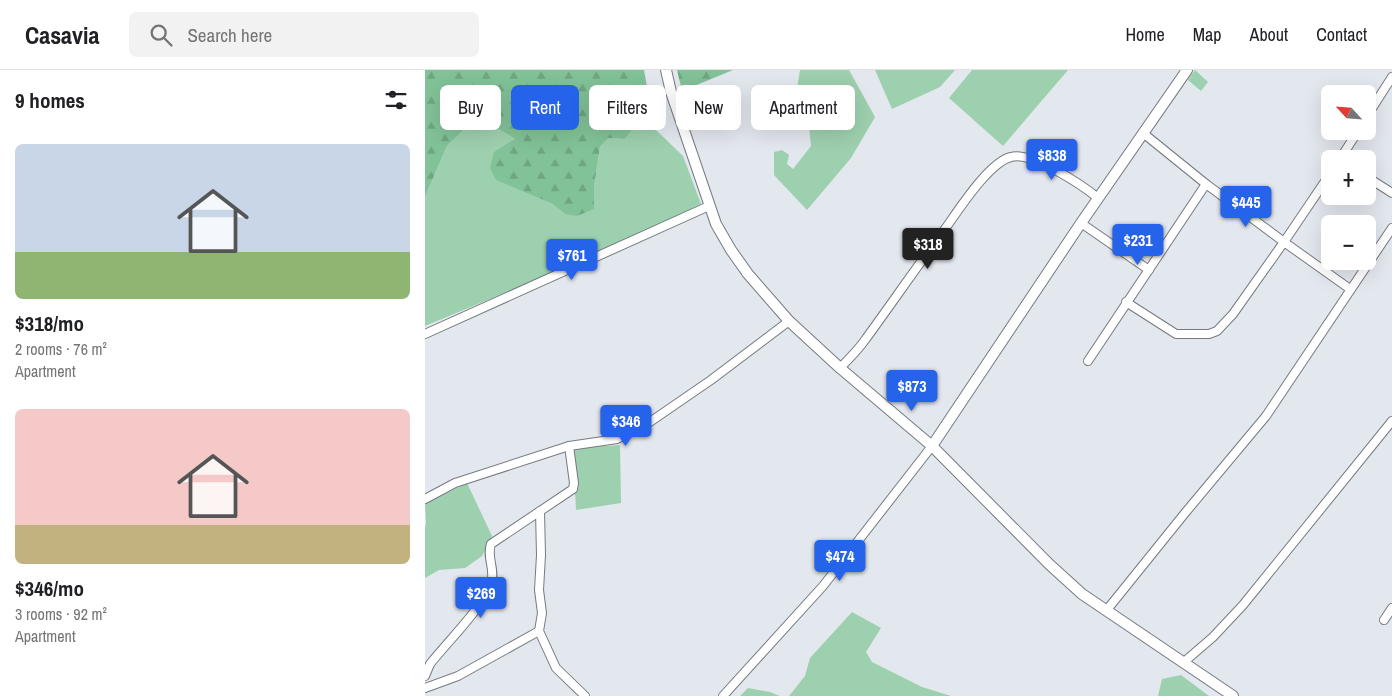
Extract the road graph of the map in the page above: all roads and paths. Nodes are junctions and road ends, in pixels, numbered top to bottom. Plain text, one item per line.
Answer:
1 (666, 70) edge
2 (1187, 70) edge
3 (1392, 77) edge
4 (1376, 102) edge
5 (1143, 133) junction
6 (1376, 182) edge
7 (1206, 184) junction
8 (1321, 187) edge
9 (1392, 193) edge
10 (1098, 198) junction
11 (709, 206) junction
12 (1081, 223) junction
13 (1392, 228) edge
14 (1284, 242) junction
15 (1149, 270) junction
16 (1350, 289) junction
17 (1126, 302) junction
18 (789, 321) junction
19 (425, 334) edge
20 (1088, 361) dead end
21 (840, 368) junction
22 (1392, 421) edge
23 (569, 446) junction
24 (932, 446) junction
25 (425, 499) edge
26 (541, 511) junction
27 (1392, 608) edge
28 (1106, 611) junction
29 (1384, 620) dead end
30 (539, 632) junction
31 (1184, 662) junction
32 (425, 676) edge
33 (425, 688) edge
34 (585, 696) edge
35 (723, 696) edge
36 (1233, 696) edge

1 - 11 street
2 - 5 street
3 - 4 street
5 - 7 street
5 - 10 street
6 - 9 street
7 - 14 street
7 - 15 street
8 - 14 street
10 - 12 street
10 - 21 street
11 - 18 street
11 - 19 street
12 - 15 street
12 - 24 street
13 - 16 street
14 - 16 street
14 - 17 street
15 - 17 street
16 - 28 street
17 - 20 street
18 - 21 street
18 - 23 street
21 - 24 street
22 - 31 street
23 - 25 street
23 - 26 street
24 - 28 street
24 - 35 street
26 - 30 street
26 - 32 street
27 - 29 street
28 - 31 street
30 - 33 street
30 - 34 street
31 - 36 street

